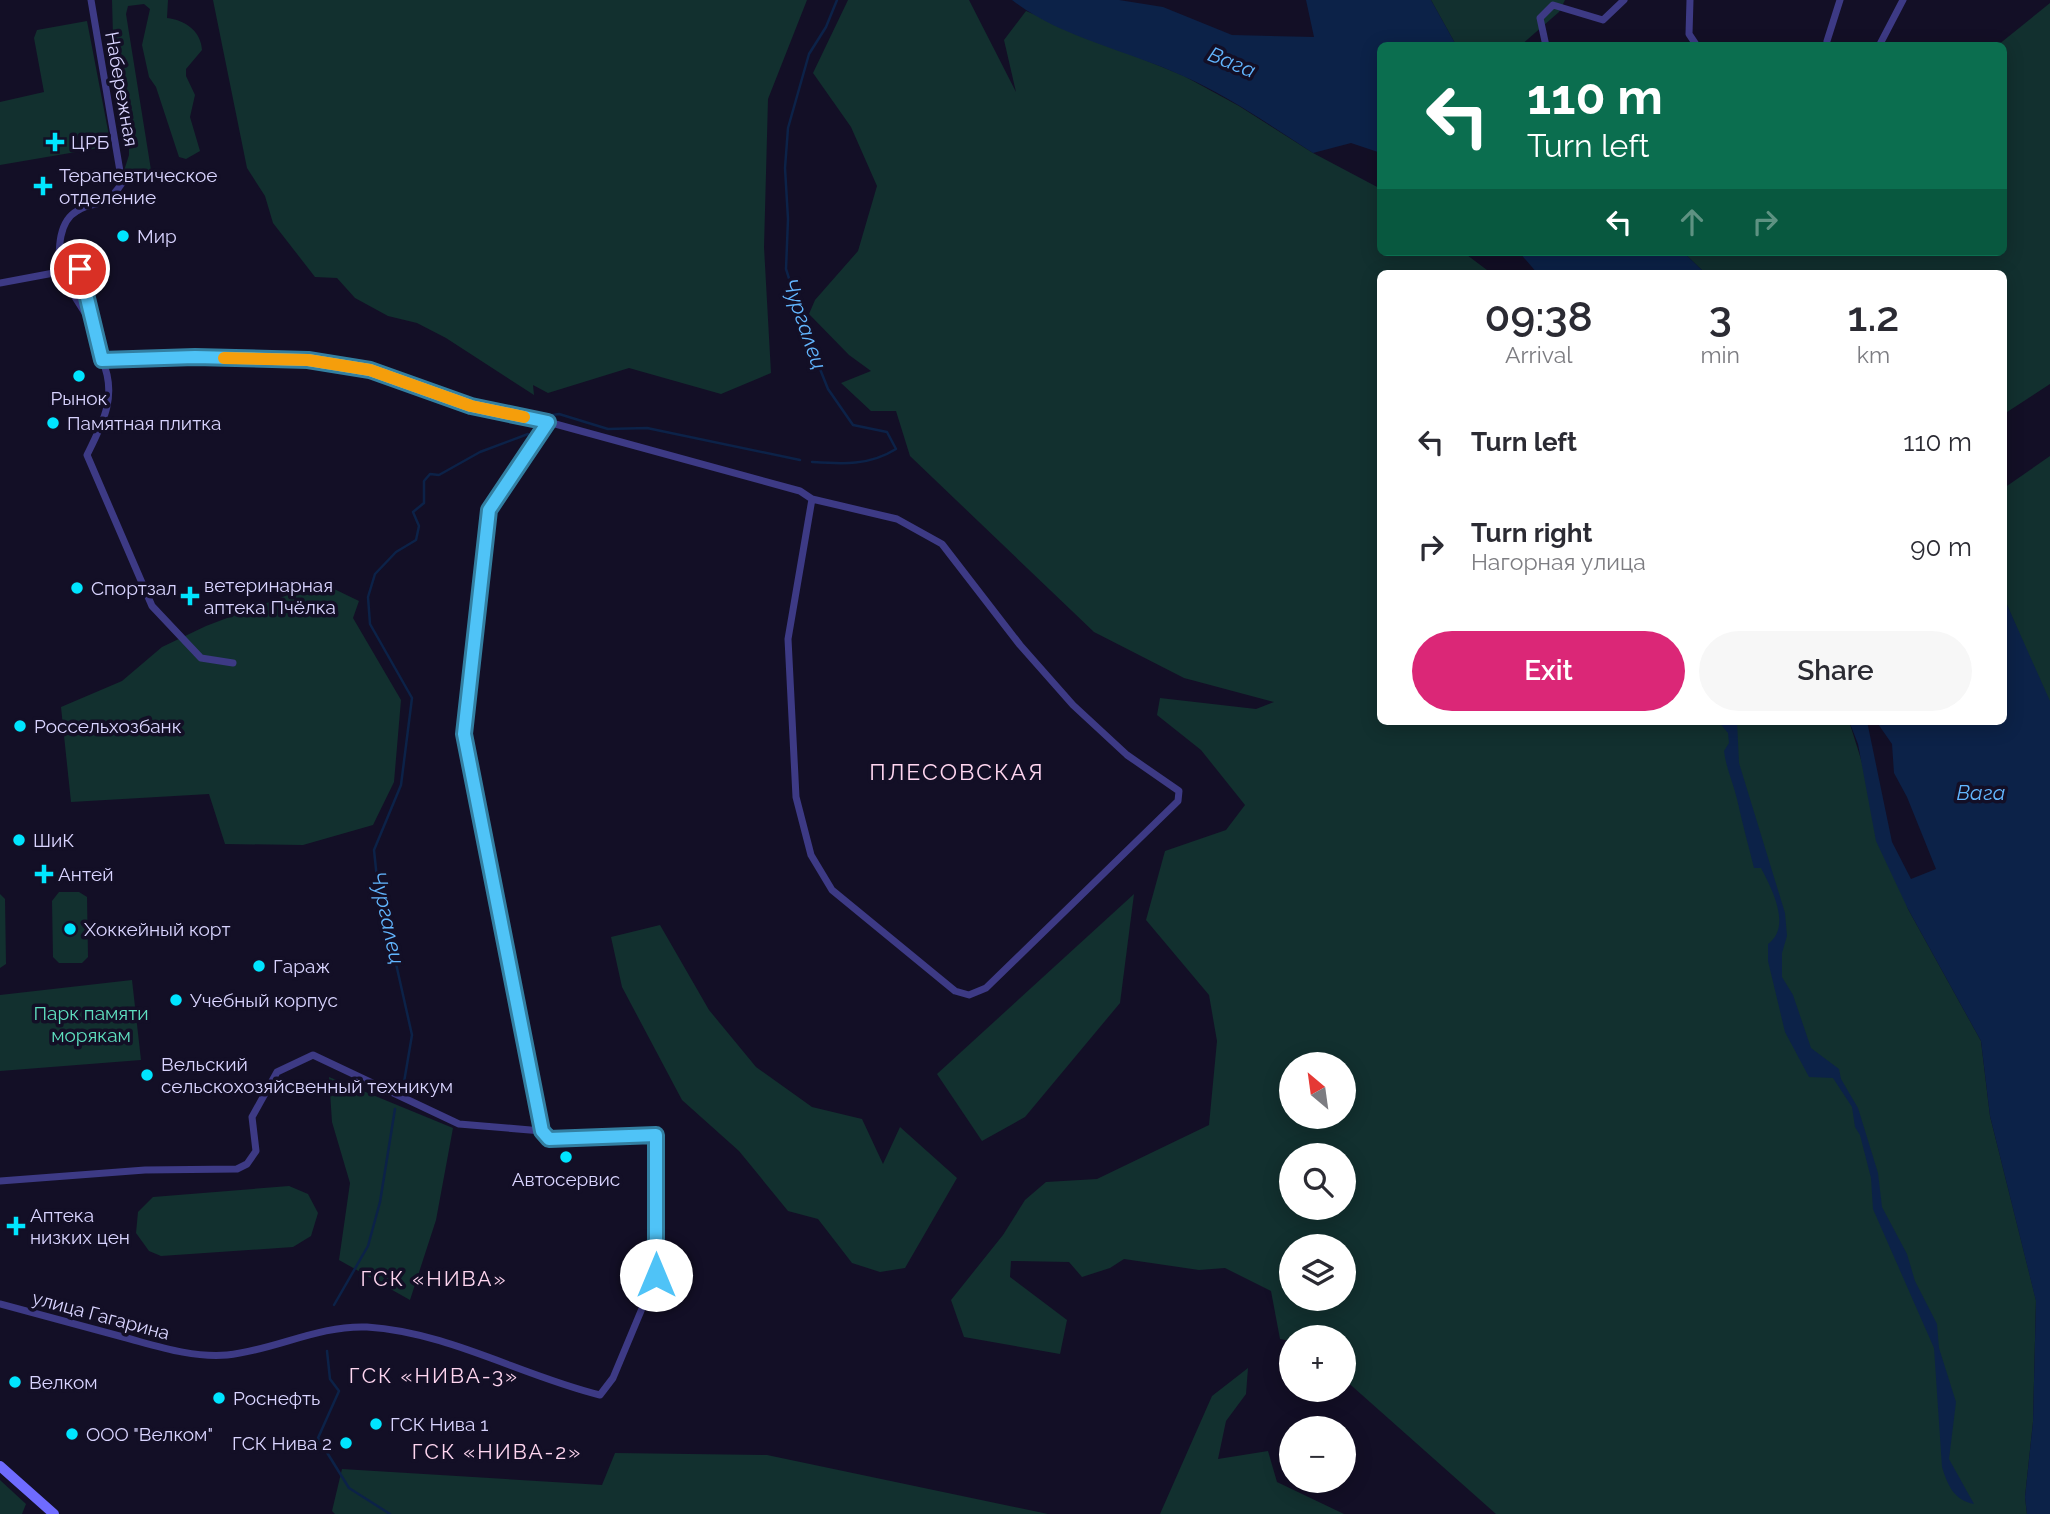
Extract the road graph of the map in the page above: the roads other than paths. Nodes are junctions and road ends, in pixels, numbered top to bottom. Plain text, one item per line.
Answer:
1 (91, 0) edge
2 (1624, 0) edge
3 (1690, 0) edge
4 (1840, 0) edge
5 (1903, 0) edge
6 (1827, 41) dead end
7 (1545, 42) edge
8 (1694, 42) edge
9 (1881, 42) edge
10 (59, 272) junction
11 (0, 283) edge
12 (93, 325) junction
13 (102, 360) junction
14 (548, 422) junction
15 (812, 499) junction
16 (233, 663) dead end
17 (542, 1131) junction
18 (0, 1181) edge
19 (0, 1304) edge
20 (0, 1466) edge
21 (54, 1514) edge

1 - 10 street, Набережная
2 - 7 street
3 - 8 street
4 - 6 street
5 - 9 street
10 - 11 street
10 - 12 street
10 - 12 street
12 - 13 street
13 - 14 street
13 - 16 street
14 - 15 street
14 - 17 street
15 - 15 street
17 - 18 street
17 - 19 street, улица Гагарина
20 - 21 main road

